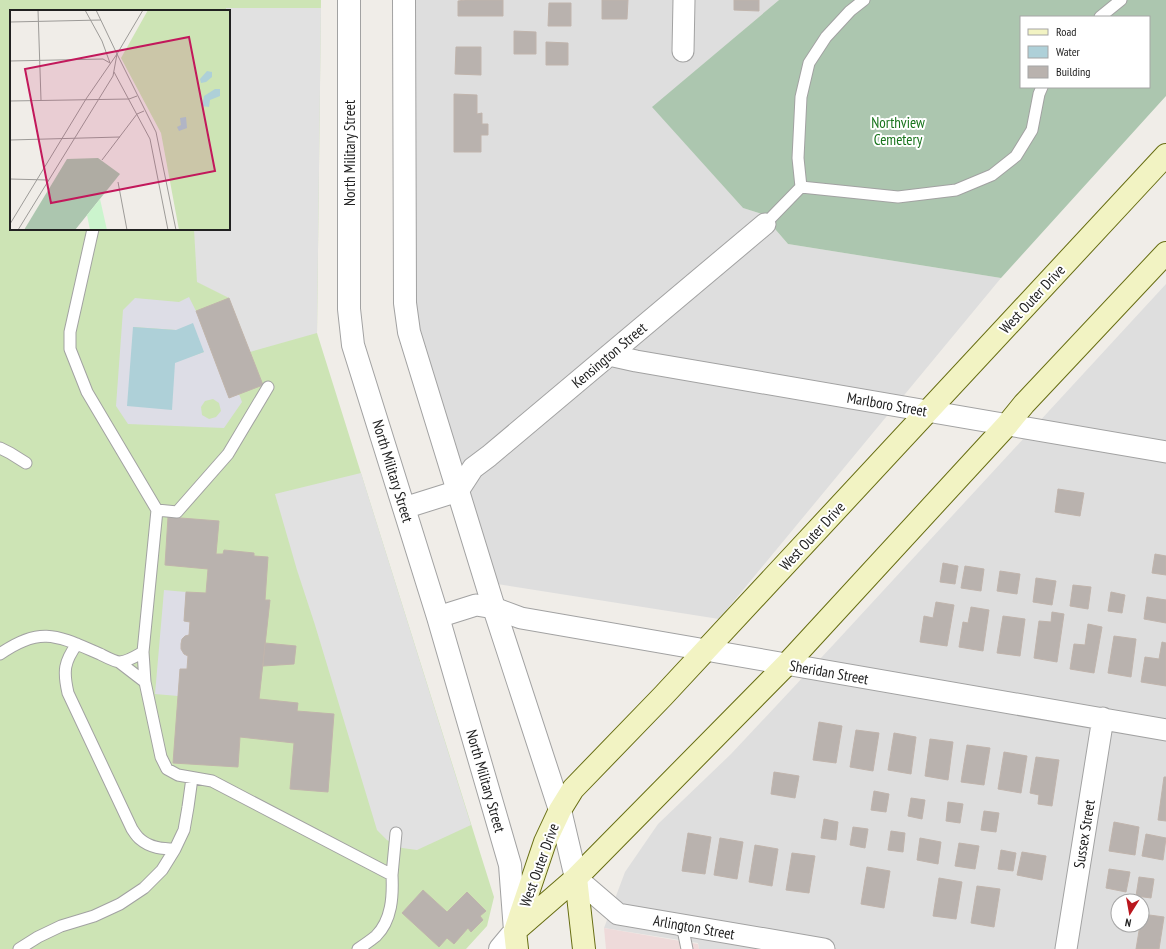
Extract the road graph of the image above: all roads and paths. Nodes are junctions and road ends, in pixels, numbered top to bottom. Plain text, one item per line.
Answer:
1 (348, 0) edge
2 (404, 0) edge
3 (684, 0) edge
4 (864, 0) edge
5 (1121, 0) edge
6 (1101, 16) edge
7 (683, 51) dead end
8 (1042, 88) edge
9 (1165, 159) edge
10 (802, 187) junction
11 (765, 224) joint
12 (93, 230) edge
13 (1166, 253) edge
14 (609, 355) junction
15 (268, 388) dead end
16 (928, 411) junction
17 (1007, 425) junction
18 (0, 448) edge
19 (1166, 452) edge
20 (26, 463) dead end
21 (458, 490) junction
22 (404, 508) junction
23 (157, 510) junction
24 (494, 608) junction
25 (438, 617) junction
26 (77, 644) junction
27 (705, 650) junction
28 (143, 652) junction
29 (0, 654) edge
30 (119, 662) junction
31 (787, 664) junction
32 (146, 682) junction
33 (1102, 718) junction
34 (1166, 730) edge
35 (192, 778) junction
36 (560, 810) junction
37 (396, 833) dead end
38 (175, 849) junction
39 (392, 875) junction
40 (576, 878) junction
41 (682, 925) junction
42 (516, 940) edge
43 (19, 949) edge
44 (358, 949) edge
45 (500, 949) edge
46 (584, 949) edge
47 (687, 949) edge
48 (824, 949) edge
49 (1066, 949) edge

1 - 22 street, North Military Street
2 - 21 street
3 - 7 street
4 - 10 lane
5 - 6 lane
8 - 10 lane
9 - 16 main road, West Outer Drive
10 - 11 lane
11 - 14 street, Kensington Street
12 - 23 lane
13 - 17 main road
14 - 16 street, Marlboro Street
14 - 21 street, Kensington Street
15 - 23 lane
16 - 17 street, Marlboro Street
16 - 27 main road, West Outer Drive
17 - 19 street, Marlboro Street
17 - 31 main road
18 - 20 lane
21 - 22 street
21 - 24 street
22 - 25 street, North Military Street
23 - 28 lane
24 - 25 street, Sheridan Street
24 - 27 street, Sheridan Street
24 - 36 street
25 - 42 street, North Military Street
26 - 29 lane
26 - 30 lane
26 - 38 lane
27 - 31 street, Sheridan Street
27 - 36 main road, West Outer Drive
28 - 30 lane
28 - 32 lane
30 - 32 lane
31 - 33 street, Sheridan Street
31 - 40 main road
32 - 35 lane
33 - 34 street, Sheridan Street
33 - 49 street, Sussex Street
35 - 38 lane
35 - 39 lane
36 - 40 street
36 - 42 main road, West Outer Drive
37 - 39 lane
38 - 43 lane
39 - 44 lane
40 - 41 street, Arlington Street
40 - 42 main road
40 - 46 main road
41 - 47 lane
41 - 48 street, Arlington Street
42 - 45 street

